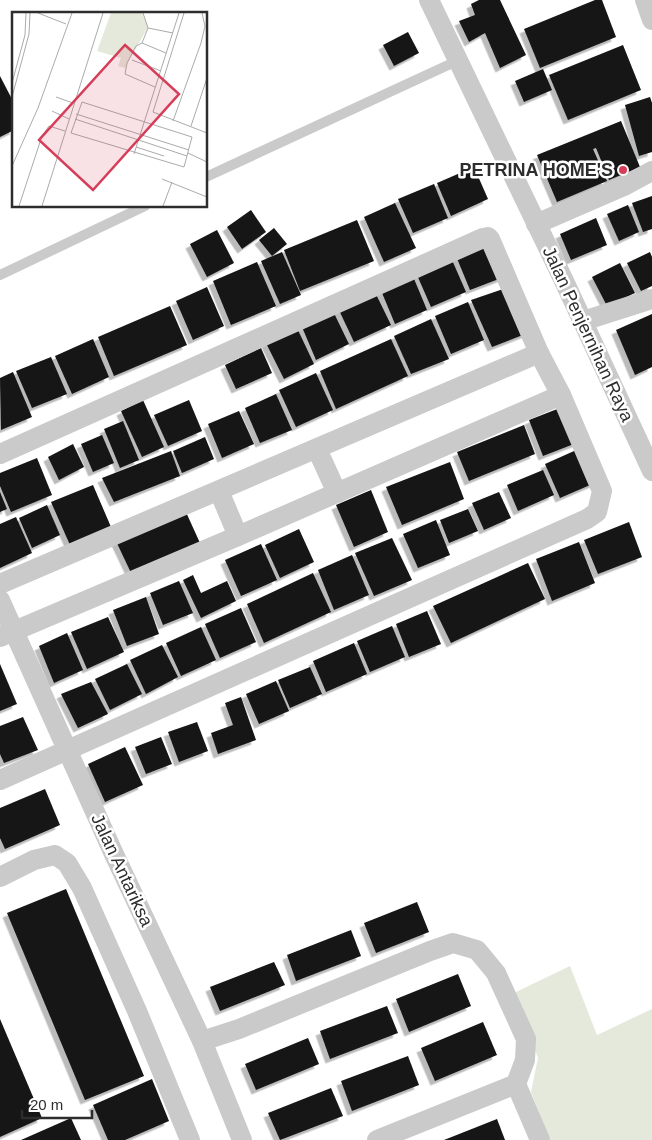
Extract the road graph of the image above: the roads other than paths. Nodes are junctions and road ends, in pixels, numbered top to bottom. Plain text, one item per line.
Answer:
1 (429, 0) edge
2 (645, 0) edge
3 (652, 20) edge
4 (459, 60) junction
5 (652, 170) edge
6 (208, 176) edge
7 (141, 208) edge
8 (536, 224) junction
9 (0, 275) edge
10 (652, 299) edge
11 (583, 322) junction
12 (539, 354) junction
13 (561, 395) junction
14 (317, 449) junction
15 (648, 449) edge
16 (0, 454) edge
17 (652, 471) edge
18 (219, 491) junction
19 (337, 492) junction
20 (238, 536) junction
21 (0, 584) edge
22 (0, 600) edge
23 (7, 634) edge
24 (68, 749) junction
25 (0, 780) edge
26 (0, 877) edge
27 (202, 1041) junction
28 (516, 1084) junction
29 (190, 1140) edge
30 (242, 1140) edge
31 (377, 1140) edge
32 (540, 1140) edge

1 - 4 street, Jalan Penjernihan Raya
2 - 3 street
4 - 6 lane
4 - 8 street, Jalan Penjernihan Raya
5 - 8 street, Jalan Penjernihan Raya
7 - 9 lane
8 - 11 street, Jalan Penjernihan Raya
10 - 11 street
11 - 15 street, Jalan Penjernihan Raya
12 - 13 street
12 - 14 street
12 - 16 street
13 - 19 street
13 - 24 street
14 - 18 street
14 - 19 street
15 - 17 street, Jalan Penjernihan Raya
18 - 20 street
18 - 21 street
19 - 20 street
20 - 23 street
22 - 23 street, Jalan Antariksa
23 - 24 street, Jalan Antariksa
24 - 25 street
24 - 27 street, Jalan Antariksa
26 - 29 street
27 - 28 street
27 - 30 street, Jalan Antariksa
28 - 31 street
28 - 32 street

